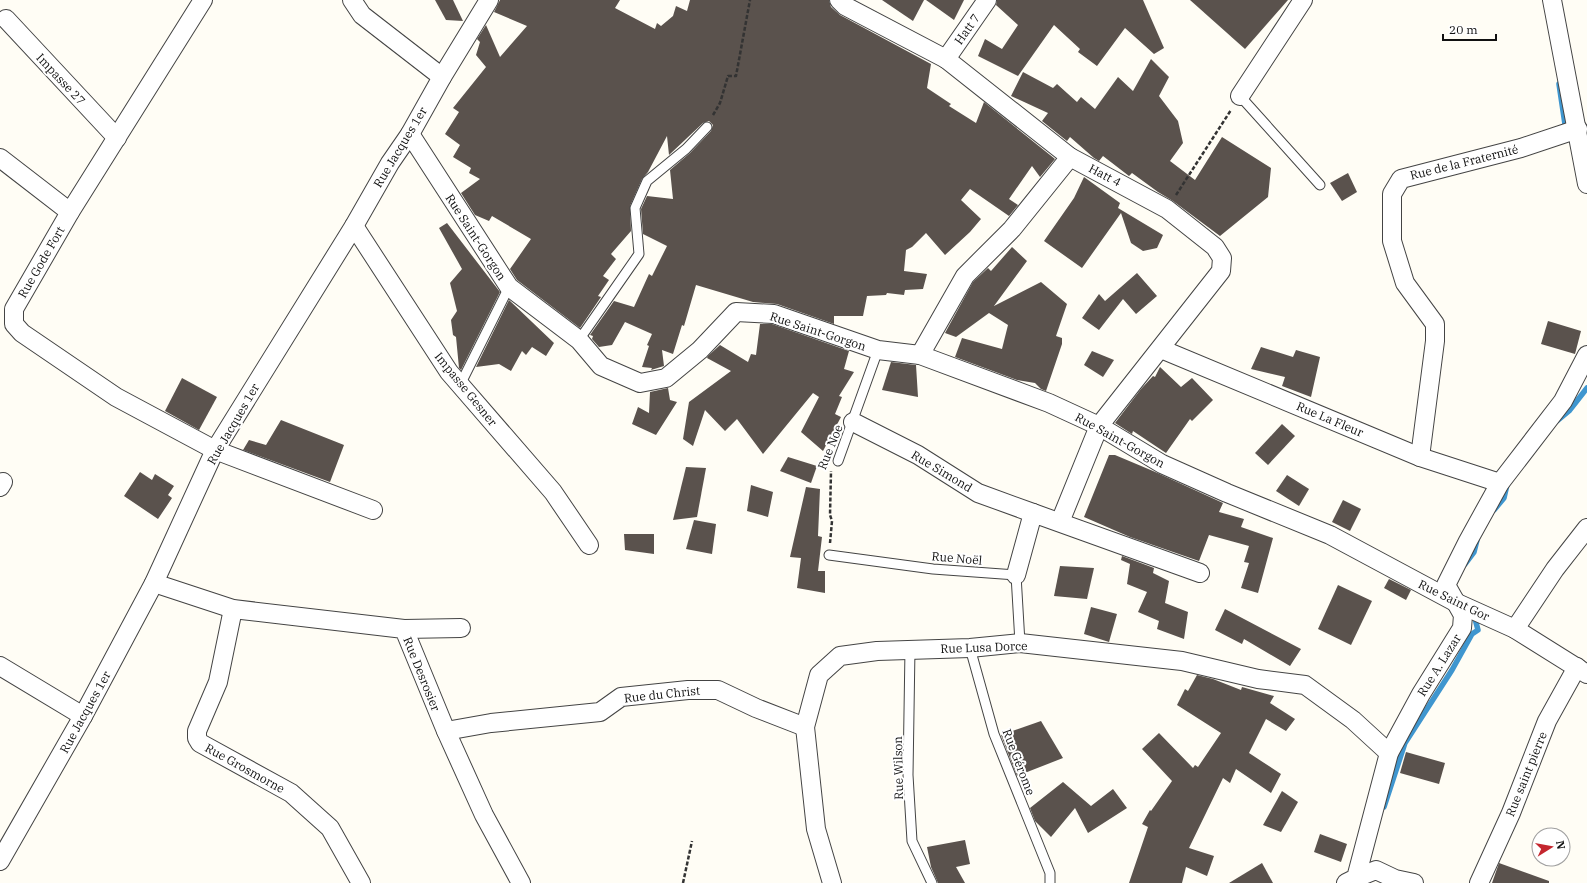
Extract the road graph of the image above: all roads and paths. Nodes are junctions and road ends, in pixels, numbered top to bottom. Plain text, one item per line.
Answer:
1 (203, 0) edge
2 (352, 0) edge
3 (489, 0) edge
4 (750, 0) edge
5 (839, 0) edge
6 (987, 0) edge
7 (1303, 0) edge
8 (1552, 0) edge
9 (6, 19) dead end
10 (946, 59) junction
11 (442, 77) junction
12 (1240, 96) junction
13 (707, 127) joint
14 (1578, 129) junction
15 (410, 134) junction
16 (117, 138) junction
17 (1070, 156) junction
18 (0, 158) edge
19 (1587, 184) edge
20 (1320, 185) dead end
21 (1168, 209) junction
22 (70, 212) junction
23 (354, 226) junction
24 (508, 287) junction
25 (579, 340) junction
26 (1161, 349) junction
27 (878, 350) junction
28 (920, 355) junction
29 (1587, 355) edge
30 (460, 385) junction
31 (853, 422) junction
32 (1099, 426) junction
33 (216, 450) junction
34 (1420, 457) junction
35 (838, 461) joint
36 (1500, 483) junction
37 (373, 510) dead end
38 (1033, 513) junction
39 (1060, 522) junction
40 (1587, 528) edge
41 (1330, 535) joint
42 (589, 545) dead end
43 (829, 555) joint
44 (1200, 573) dead end
45 (1016, 575) junction
46 (154, 583) junction
47 (1455, 602) junction
48 (233, 609) junction
49 (461, 628) dead end
50 (404, 629) junction
51 (1515, 629) junction
52 (1020, 643) junction
53 (970, 648) junction
54 (910, 649) junction
55 (0, 666) edge
56 (1582, 670) edge
57 (83, 716) junction
58 (805, 727) junction
59 (446, 730) junction
60 (1389, 753) junction
61 (692, 841) dead end
62 (0, 862) edge
63 (1351, 880) edge
64 (361, 883) edge
65 (521, 883) edge
66 (683, 883) edge
67 (832, 883) edge
68 (932, 883) edge
69 (1050, 883) edge
70 (1416, 883) edge
71 (1479, 883) edge

1 - 16 street, Rue Gode Fort
2 - 11 street
3 - 11 street, Rue Jacques 1er
4 - 13 path
5 - 10 street, Hatt 4
6 - 10 street, Hatt 7
7 - 12 street
8 - 14 street
9 - 16 street, Impasse 27
10 - 17 street, Hatt 4
11 - 15 street, Rue Jacques 1er
12 - 20 lane
12 - 21 path
13 - 25 lane
14 - 19 street
14 - 34 street, Rue de la Fraternité
15 - 23 street, Rue Jacques 1er
15 - 24 street, Rue Saint-Gorgon
16 - 22 street, Rue Gode Fort
17 - 21 street, Hatt 4
17 - 28 street
18 - 22 street
21 - 26 street, Hatt 4
22 - 33 street, Rue Gode Fort
23 - 30 street, Impasse Gesner
23 - 33 street, Rue Jacques 1er
24 - 25 street, Rue Saint-Gorgon
24 - 30 lane
25 - 27 street, Rue Saint-Gorgon
26 - 32 street, Hatt 4
26 - 34 street, Rue La Fleur
27 - 28 street, Rue Saint-Gorgon
27 - 31 lane, Rue Noe
28 - 32 street, Rue Saint-Gorgon
29 - 36 street, Rue A. Lazar
30 - 42 street, Impasse Gesner
31 - 35 lane, Rue Noe
31 - 38 street, Rue Simond
32 - 39 street, Hatt 4
32 - 41 street, Rue Saint-Gorgon
33 - 37 street
33 - 46 street, Rue Jacques 1er
34 - 36 street, Rue La Fleur
35 - 43 path, Rue Noe
36 - 47 street, Rue A. Lazar
38 - 39 street, Rue Simond
38 - 45 street
39 - 44 street, Rue Simond
40 - 51 street
41 - 47 street, Rue Saint Gor
43 - 45 lane, Rue Noël
45 - 52 lane
46 - 48 street, Rue Desrosier
46 - 57 street, Rue Jacques 1er
47 - 51 street, Rue Saint Gor
47 - 60 street, Rue A. Lazar
48 - 50 street, Rue Desrosier
48 - 64 street, Rue Grosmorne
49 - 50 street
50 - 59 street, Rue Desrosier
51 - 56 street, Rue Saint Gor
52 - 53 street, Rue Lusa Dorce
52 - 60 street, Rue Lusa Dorce
53 - 54 street, Rue Lusa Dorce
53 - 69 lane, Rue Gérome
54 - 58 street, Rue Lusa Dorce
54 - 68 lane, Rue Wilson
55 - 57 street
56 - 71 street, Rue saint pierre
57 - 62 street, Rue Jacques 1er
58 - 59 street, Rue du Christ
58 - 67 street, Rue Lusa Dorce
59 - 65 street, Rue Desrosier
60 - 63 street, Rue A. Lazar
61 - 66 path
63 - 70 street

